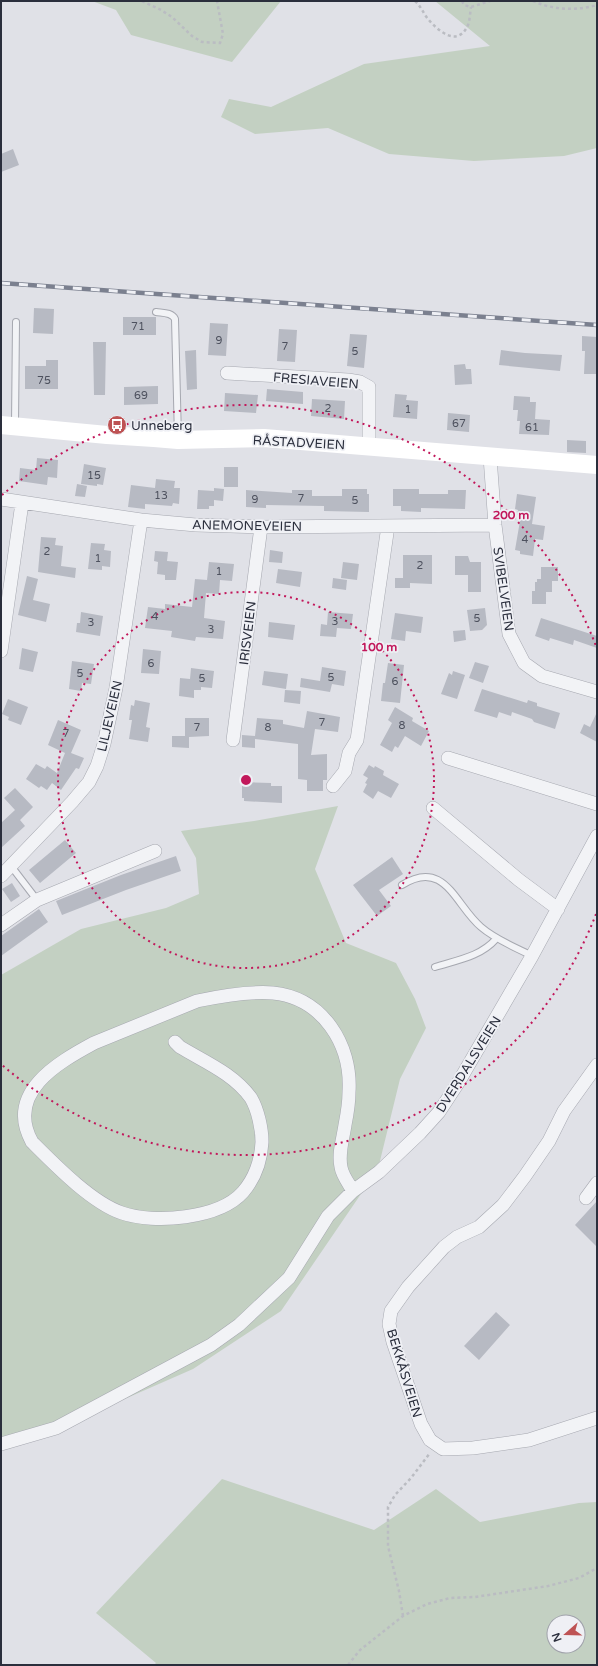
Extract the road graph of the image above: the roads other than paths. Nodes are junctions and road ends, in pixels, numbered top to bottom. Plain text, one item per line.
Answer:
1 (156, 312) dead end
2 (16, 322) dead end
3 (227, 373) dead end
4 (8, 425) edge
5 (178, 440) junction
6 (369, 447) junction
7 (490, 457) junction
8 (597, 465) edge
9 (1, 499) edge
10 (22, 503) junction
11 (141, 520) junction
12 (495, 525) junction
13 (388, 526) junction
14 (261, 527) junction
15 (1, 651) edge
16 (597, 692) edge
17 (233, 740) dead end
18 (448, 758) dead end
19 (333, 786) dead end
20 (597, 804) edge
21 (433, 808) dead end
22 (597, 836) edge
23 (155, 851) dead end
24 (11, 866) junction
25 (1, 876) edge
26 (402, 885) dead end
27 (37, 900) junction
28 (558, 909) junction
29 (1, 926) edge
30 (496, 939) junction
31 (532, 956) junction
32 (435, 967) dead end
33 (175, 1042) dead end
34 (597, 1065) edge
35 (597, 1183) edge
36 (353, 1192) junction
37 (586, 1198) dead end
38 (597, 1418) edge
39 (1, 1444) edge

1 - 5 lane
2 - 4 lane
3 - 6 street, FRESIAVEIEN
4 - 5 main road, RÅSTADVEIEN
5 - 6 main road, RÅSTADVEIEN
6 - 7 main road, RÅSTADVEIEN
7 - 8 main road, RÅSTADVEIEN
7 - 12 street, SVIBELVEIEN
9 - 10 street, ANEMONEVEIEN
10 - 11 street, ANEMONEVEIEN
10 - 15 street
11 - 14 street, ANEMONEVEIEN
11 - 24 street, LILJEVEIEN
12 - 13 street, ANEMONEVEIEN
12 - 16 street, SVIBELVEIEN
13 - 14 street, ANEMONEVEIEN
13 - 19 street
14 - 17 street, IRISVEIEN
18 - 20 street
21 - 28 street
22 - 28 street, DVERDALSVEIEN
23 - 27 street
24 - 25 street, LILJEVEIEN
24 - 27 lane
26 - 30 lane
27 - 29 street
28 - 31 street, DVERDALSVEIEN
30 - 31 lane
30 - 32 lane
31 - 36 street, DVERDALSVEIEN
33 - 36 street
34 - 38 street, BEKKÅSVEIEN
35 - 37 street
36 - 39 street, DVERDALSVEIEN

